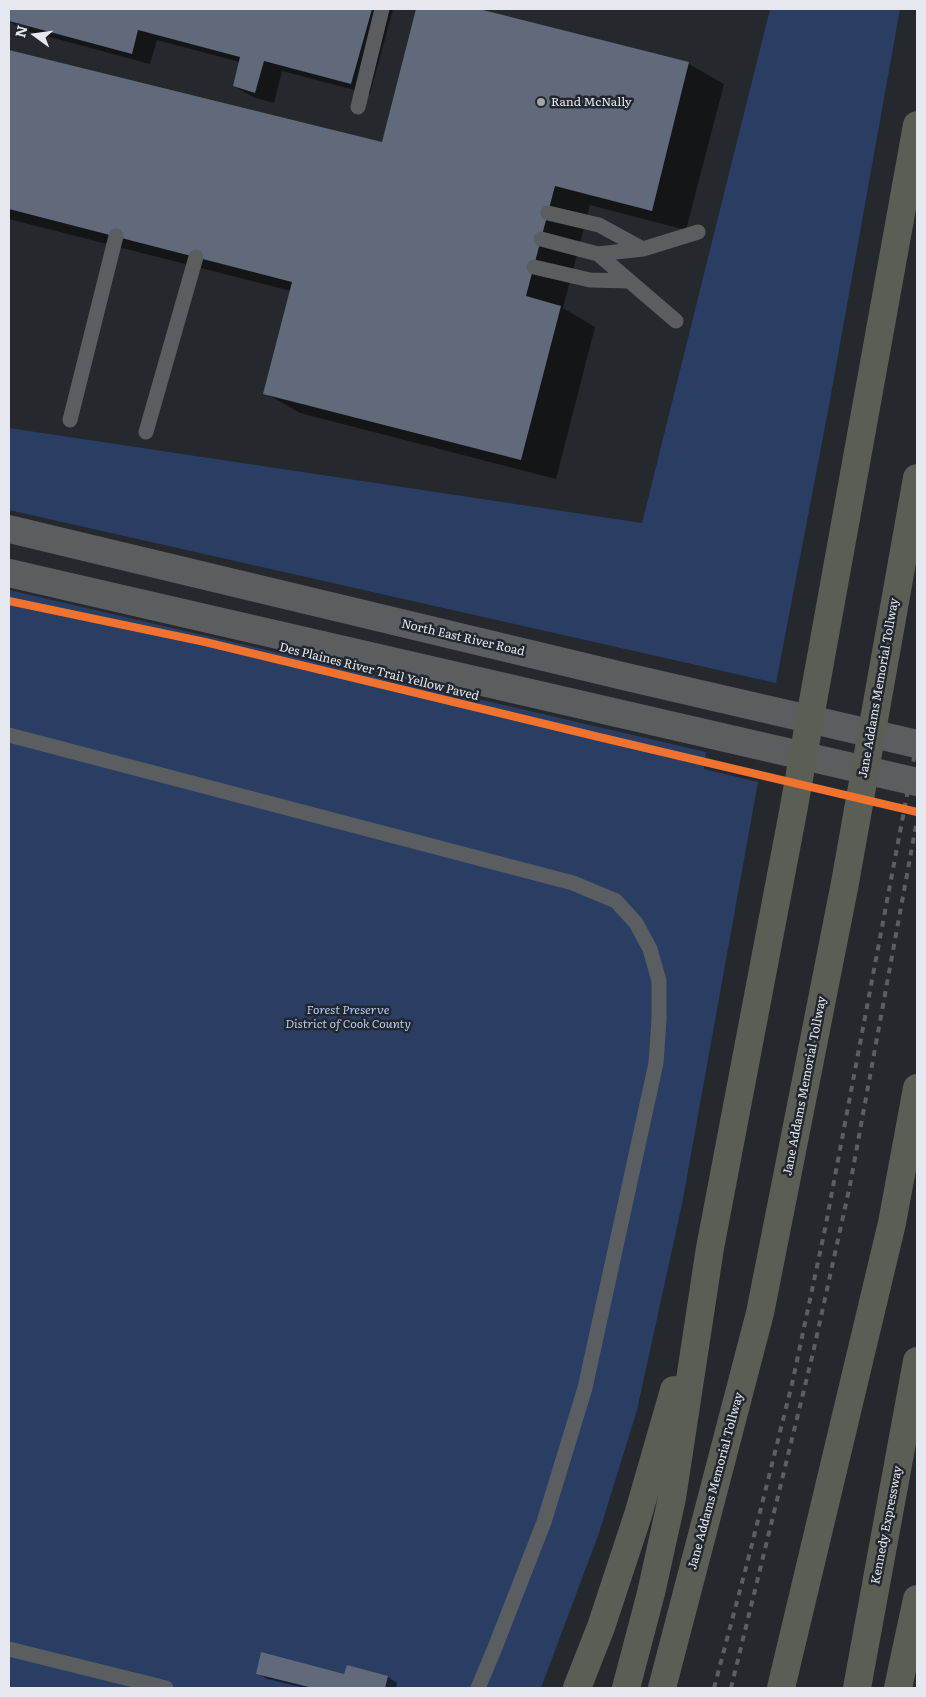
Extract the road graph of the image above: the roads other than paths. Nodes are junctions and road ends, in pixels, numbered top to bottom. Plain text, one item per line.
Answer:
1 (382, 9) edge
2 (358, 107) dead end
3 (917, 125) edge
4 (548, 213) dead end
5 (698, 232) dead end
6 (116, 236) dead end
7 (541, 240) dead end
8 (642, 249) junction
9 (598, 254) junction
10 (196, 257) dead end
11 (534, 267) dead end
12 (629, 281) junction
13 (676, 321) dead end
14 (70, 420) dead end
15 (146, 432) dead end
16 (917, 478) edge
17 (9, 529) edge
18 (9, 573) edge
19 (9, 735) edge
20 (917, 744) edge
21 (917, 782) edge
22 (917, 1088) edge
23 (710, 1248) junction
24 (917, 1361) edge
25 (917, 1599) edge
26 (9, 1649) edge
27 (166, 1688) edge
28 (478, 1688) edge
29 (577, 1688) edge
30 (626, 1688) edge
31 (662, 1688) edge
32 (781, 1688) edge
33 (856, 1688) edge
34 (898, 1688) edge

1 - 2 lane
3 - 23 highway
4 - 8 lane
5 - 8 lane
6 - 14 lane
7 - 9 lane
8 - 9 lane
9 - 12 lane
10 - 15 lane
11 - 12 lane
12 - 13 lane
16 - 31 highway, Jane Addams Memorial Tollway
17 - 20 main road, North East River Road
18 - 21 main road
19 - 28 lane
22 - 32 highway
23 - 29 highway
23 - 30 highway
24 - 33 highway, Kennedy Expressway
25 - 34 highway
26 - 27 lane

